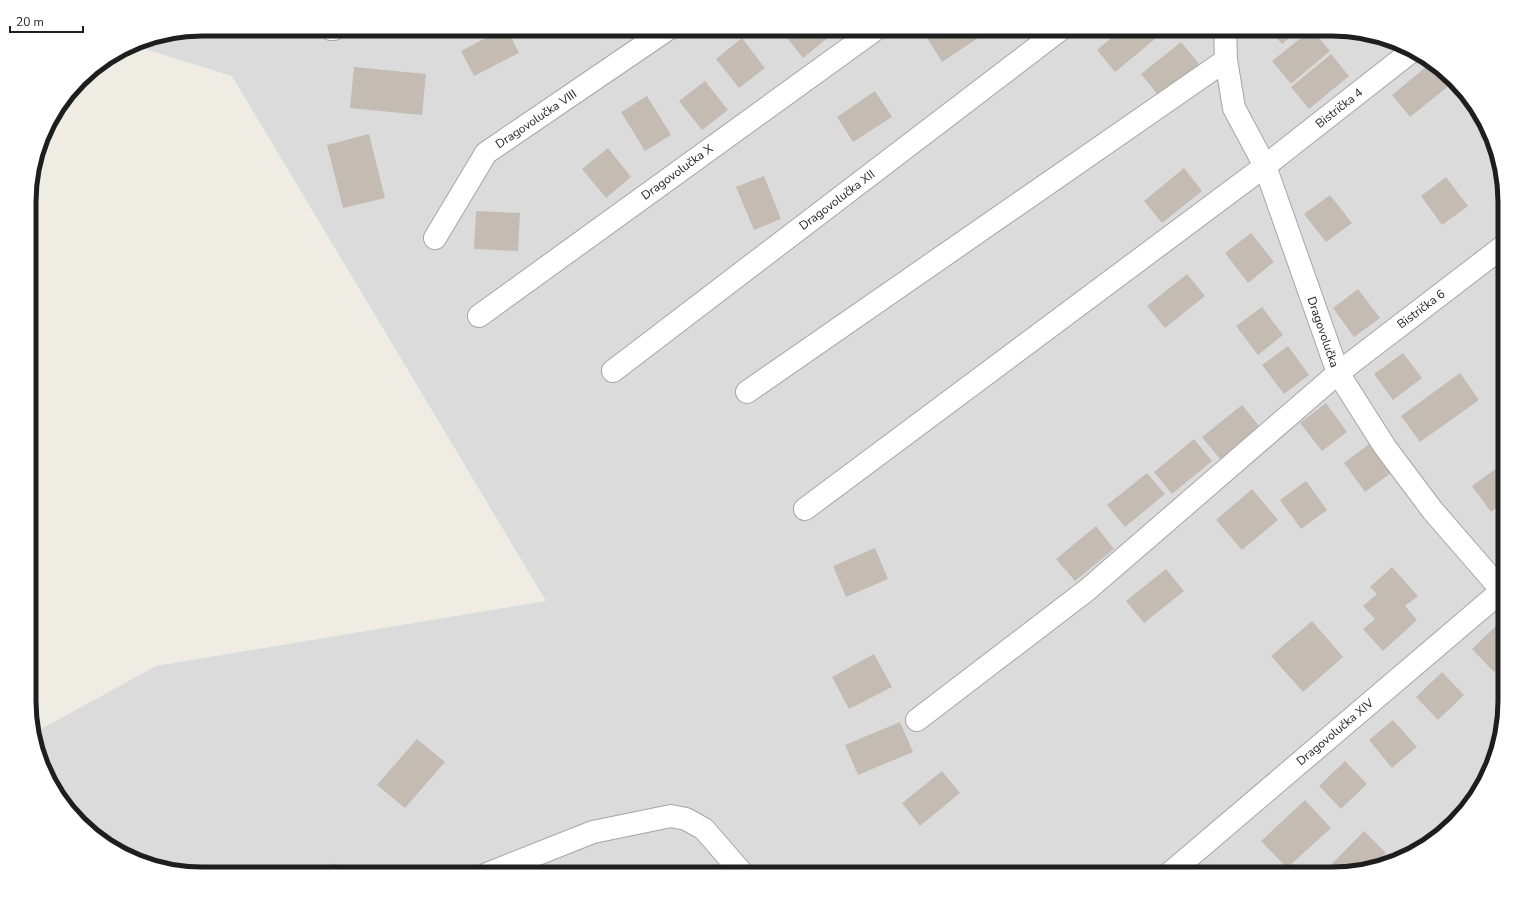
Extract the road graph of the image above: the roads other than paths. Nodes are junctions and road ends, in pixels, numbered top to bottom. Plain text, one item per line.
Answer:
1 (658, 36) edge
2 (866, 36) edge
3 (1052, 36) edge
4 (1225, 36) edge
5 (1408, 54) edge
6 (1226, 60) junction
7 (1265, 166) junction
8 (435, 238) dead end
9 (1498, 250) edge
10 (479, 316) dead end
11 (613, 371) dead end
12 (1338, 373) junction
13 (746, 392) dead end
14 (806, 509) dead end
15 (1498, 584) edge
16 (1498, 596) edge
17 (917, 720) dead end
18 (505, 867) edge
19 (737, 867) edge
20 (1177, 867) edge

1 - 8 street, Dragovolučka VIII
2 - 10 street, Dragovolučka X
3 - 11 street, Dragovolučka XII
4 - 6 street, Dragovolučka
5 - 7 street, Bistrička 4
6 - 7 street, Dragovolučka
6 - 13 street
7 - 12 street, Dragovolučka
7 - 14 street, Bistrička 4
9 - 12 street, Bistrička 6
12 - 15 street, Dragovolučka
12 - 17 street, Bistrička 6
16 - 20 street, Dragovolučka XIV
18 - 19 street

